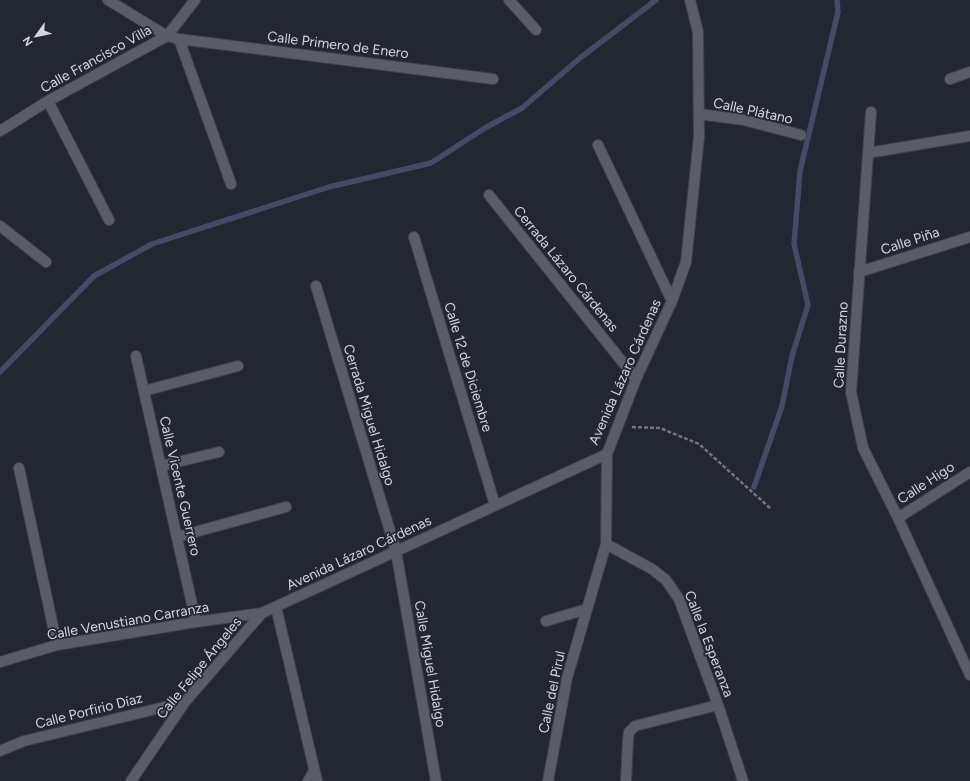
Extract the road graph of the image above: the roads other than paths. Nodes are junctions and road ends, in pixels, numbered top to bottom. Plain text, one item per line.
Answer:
1 (108, 0) edge
2 (195, 0) edge
3 (510, 0) edge
4 (690, 0) edge
5 (536, 30) dead end
6 (167, 36) junction
7 (179, 39) junction
8 (970, 72) edge
9 (493, 79) dead end
10 (950, 79) dead end
11 (48, 101) junction
12 (871, 112) dead end
13 (699, 114) junction
14 (0, 131) edge
15 (801, 135) dead end
16 (970, 136) edge
17 (598, 145) dead end
18 (868, 153) junction
19 (231, 184) dead end
20 (489, 195) dead end
21 (109, 220) dead end
22 (0, 226) edge
23 (414, 236) dead end
24 (970, 237) edge
25 (46, 262) dead end
26 (859, 272) junction
27 (316, 286) dead end
28 (672, 301) junction
29 (136, 356) dead end
30 (238, 366) dead end
31 (636, 379) junction
32 (144, 391) junction
33 (219, 452) dead end
34 (607, 454) junction
35 (161, 466) junction
36 (19, 468) dead end
37 (970, 472) edge
38 (495, 505) junction
39 (286, 507) dead end
40 (898, 518) junction
41 (177, 537) junction
42 (606, 544) junction
43 (396, 551) junction
44 (276, 607) junction
45 (587, 609) junction
46 (262, 613) junction
47 (546, 621) dead end
48 (196, 622) junction
49 (57, 645) junction
50 (0, 662) edge
51 (970, 675) edge
52 (185, 702) junction
53 (718, 705) junction
54 (0, 751) edge
55 (315, 776) edge
56 (131, 781) edge
57 (308, 781) edge
58 (436, 781) edge
59 (548, 781) edge
60 (626, 781) edge
61 (743, 781) edge

1 - 6 street, Calle Primero de Enero
2 - 6 street, Calle Francisco Villa
3 - 5 street
4 - 13 street, Avenida Lázaro Cárdenas
6 - 7 street, Calle Primero de Enero
6 - 11 street, Calle Francisco Villa
7 - 9 street, Calle Primero de Enero
7 - 19 street
8 - 10 street
11 - 14 street, Calle Francisco Villa
11 - 21 street
12 - 18 street, Calle Durazno
13 - 15 street, Calle Plátano
13 - 28 street, Avenida Lázaro Cárdenas
16 - 18 street
17 - 28 street
18 - 26 street, Calle Durazno
20 - 31 street, Cerrada Lázaro Cárdenas
22 - 25 street
23 - 38 street, Calle 12 de Diciembre
24 - 26 street, Calle Piña
26 - 40 street, Calle Durazno
27 - 43 street, Cerrada Miguel Hidalgo
28 - 31 street, Avenida Lázaro Cárdenas
29 - 32 street, Calle Vicente Guerrero
30 - 32 street
31 - 34 street, Avenida Lázaro Cárdenas
32 - 35 street, Calle Vicente Guerrero
33 - 35 street
34 - 38 street, Avenida Lázaro Cárdenas
34 - 42 street
35 - 41 street, Calle Vicente Guerrero
36 - 49 street
37 - 40 street, Calle Higo
38 - 43 street, Avenida Lázaro Cárdenas
39 - 41 street
40 - 51 street, Calle Durazno
41 - 48 street, Calle Vicente Guerrero
42 - 45 street, Calle del Pirul
42 - 53 street, Calle la Esperanza
43 - 44 street, Avenida Lázaro Cárdenas
43 - 58 street, Calle Miguel Hidalgo
44 - 46 street, Avenida Lázaro Cárdenas
44 - 55 street
45 - 47 street
45 - 59 street, Calle del Pirul
46 - 48 street, Calle Venustiano Carranza
46 - 52 street, Calle Felipe Ángeles
48 - 49 street, Calle Venustiano Carranza
49 - 50 street, Calle Venustiano Carranza
52 - 54 street, Calle Porfirio Díaz
52 - 56 street, Calle Felipe Ángeles
53 - 60 street
53 - 61 street, Calle la Esperanza
55 - 57 street

